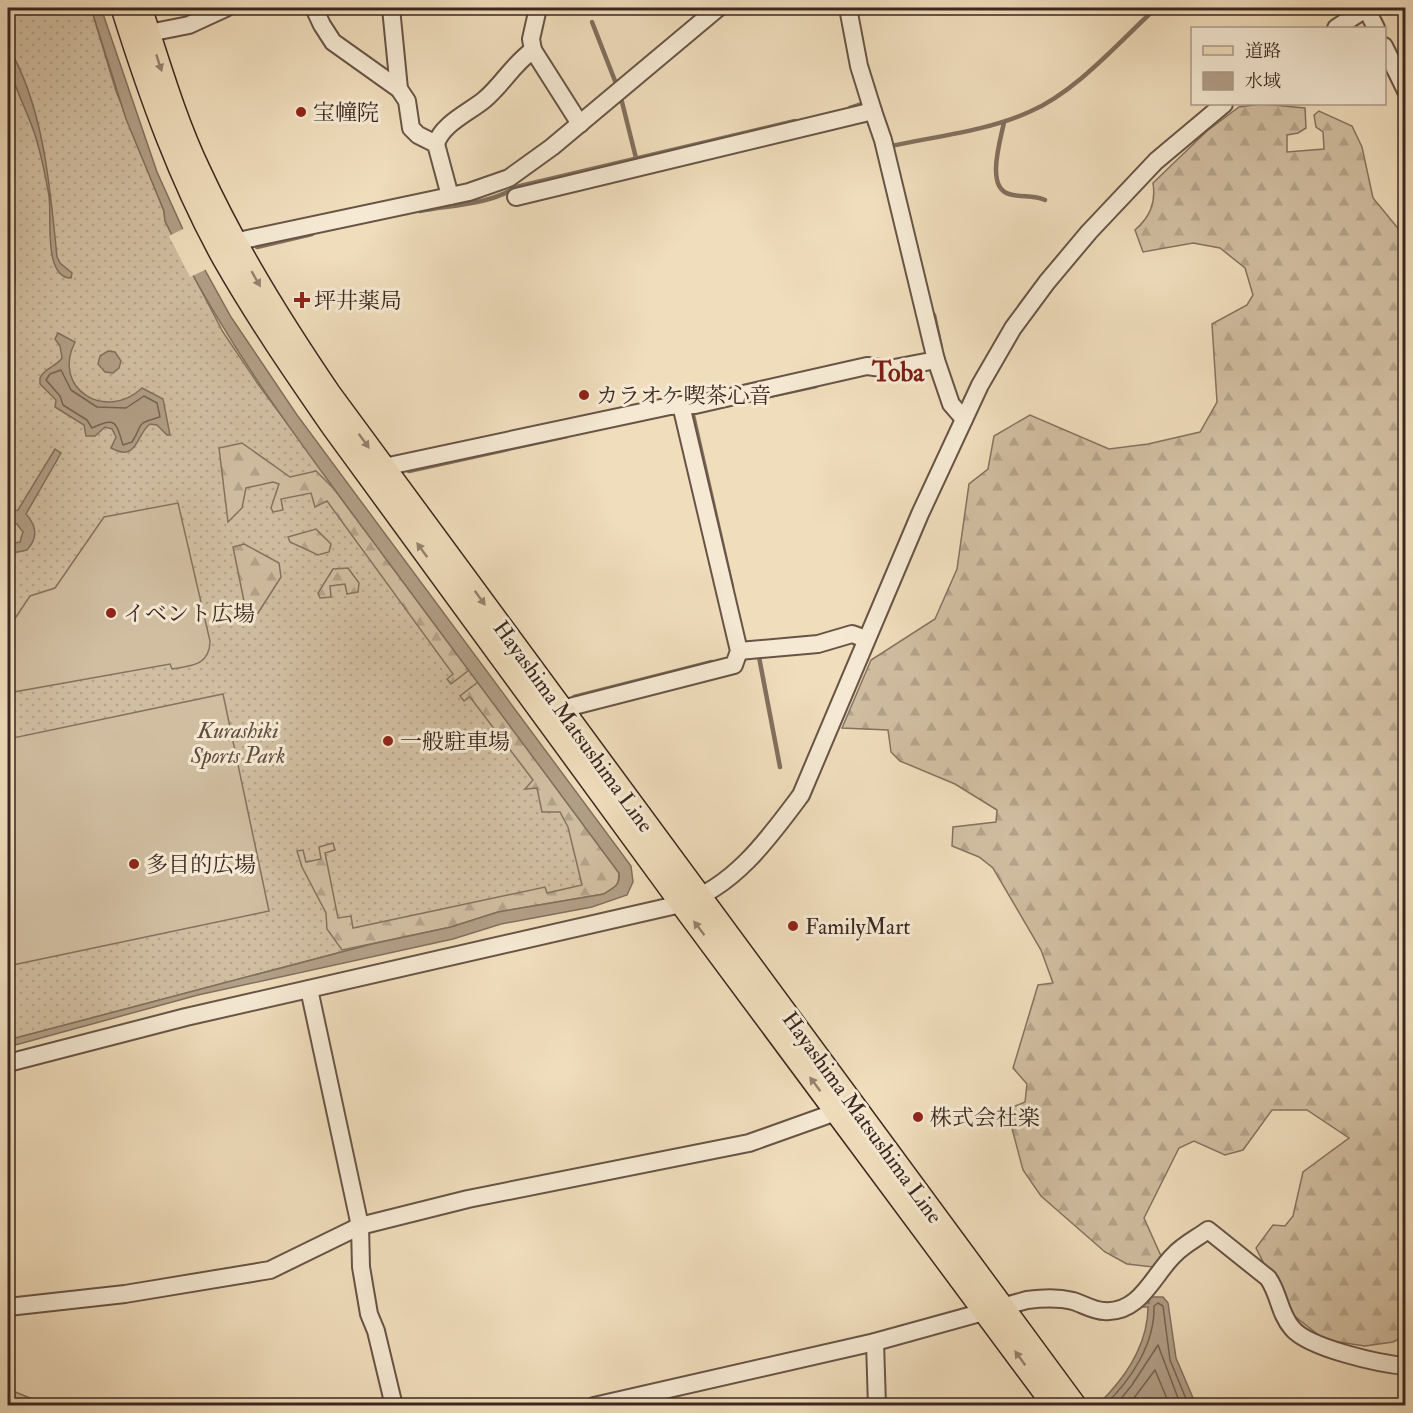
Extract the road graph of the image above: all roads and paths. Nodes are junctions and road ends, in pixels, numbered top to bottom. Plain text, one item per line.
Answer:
1 (122, 8) edge
2 (141, 8) edge
3 (226, 8) edge
4 (314, 8) edge
5 (391, 8) edge
6 (538, 8) edge
7 (718, 8) edge
8 (848, 8) edge
9 (1367, 8) edge
10 (1338, 27) edge
11 (1376, 27) edge
12 (149, 33) junction
13 (533, 50) junction
14 (1386, 50) edge
15 (399, 89) junction
16 (1406, 91) edge
17 (870, 104) junction
18 (1223, 105) edge
19 (580, 124) junction
20 (436, 144) junction
21 (450, 196) junction
22 (516, 197) dead end
23 (226, 244) junction
24 (936, 360) junction
25 (682, 412) junction
26 (964, 419) junction
27 (384, 467) junction
28 (866, 639) junction
29 (742, 653) junction
30 (562, 709) junction
31 (691, 901) junction
32 (309, 989) junction
33 (8, 1063) edge
34 (836, 1112) junction
35 (360, 1226) junction
36 (8, 1307) edge
37 (996, 1310) junction
38 (875, 1342) junction
39 (1406, 1366) edge
40 (394, 1406) edge
41 (594, 1406) edge
42 (877, 1406) edge
43 (1054, 1406) edge
44 (1076, 1406) edge

1 - 23 main road, Hayashima Matsushima Line
2 - 12 main road, Hayashima Matsushima Line
3 - 12 street
4 - 15 street
5 - 15 street
6 - 13 street
7 - 19 street
8 - 17 street
9 - 10 street
9 - 11 street
12 -> 23 main road, Hayashima Matsushima Line
13 - 19 street
13 - 20 street
14 - 16 street
15 - 20 street
17 - 22 street
17 - 24 street
18 - 26 street
19 - 21 street
20 - 21 street
21 - 23 street
23 -> 27 main road, Hayashima Matsushima Line
31 -> 23 main road, Hayashima Matsushima Line
24 - 25 street
24 - 26 street
25 - 27 street
25 - 29 street
26 - 28 street
27 -> 30 main road, Hayashima Matsushima Line
28 - 29 street
28 - 31 street
29 - 30 street
30 - 31 main road, Hayashima Matsushima Line
31 - 32 street
34 -> 31 main road, Hayashima Matsushima Line
31 - 37 main road, Hayashima Matsushima Line
32 - 33 street
32 - 35 street
34 - 35 street
34 - 37 main road, Hayashima Matsushima Line
35 - 36 street
35 - 40 street
37 - 38 street
37 - 39 street
43 -> 37 main road, Hayashima Matsushima Line
37 - 44 main road, Hayashima Matsushima Line
38 - 41 street
38 - 42 street

